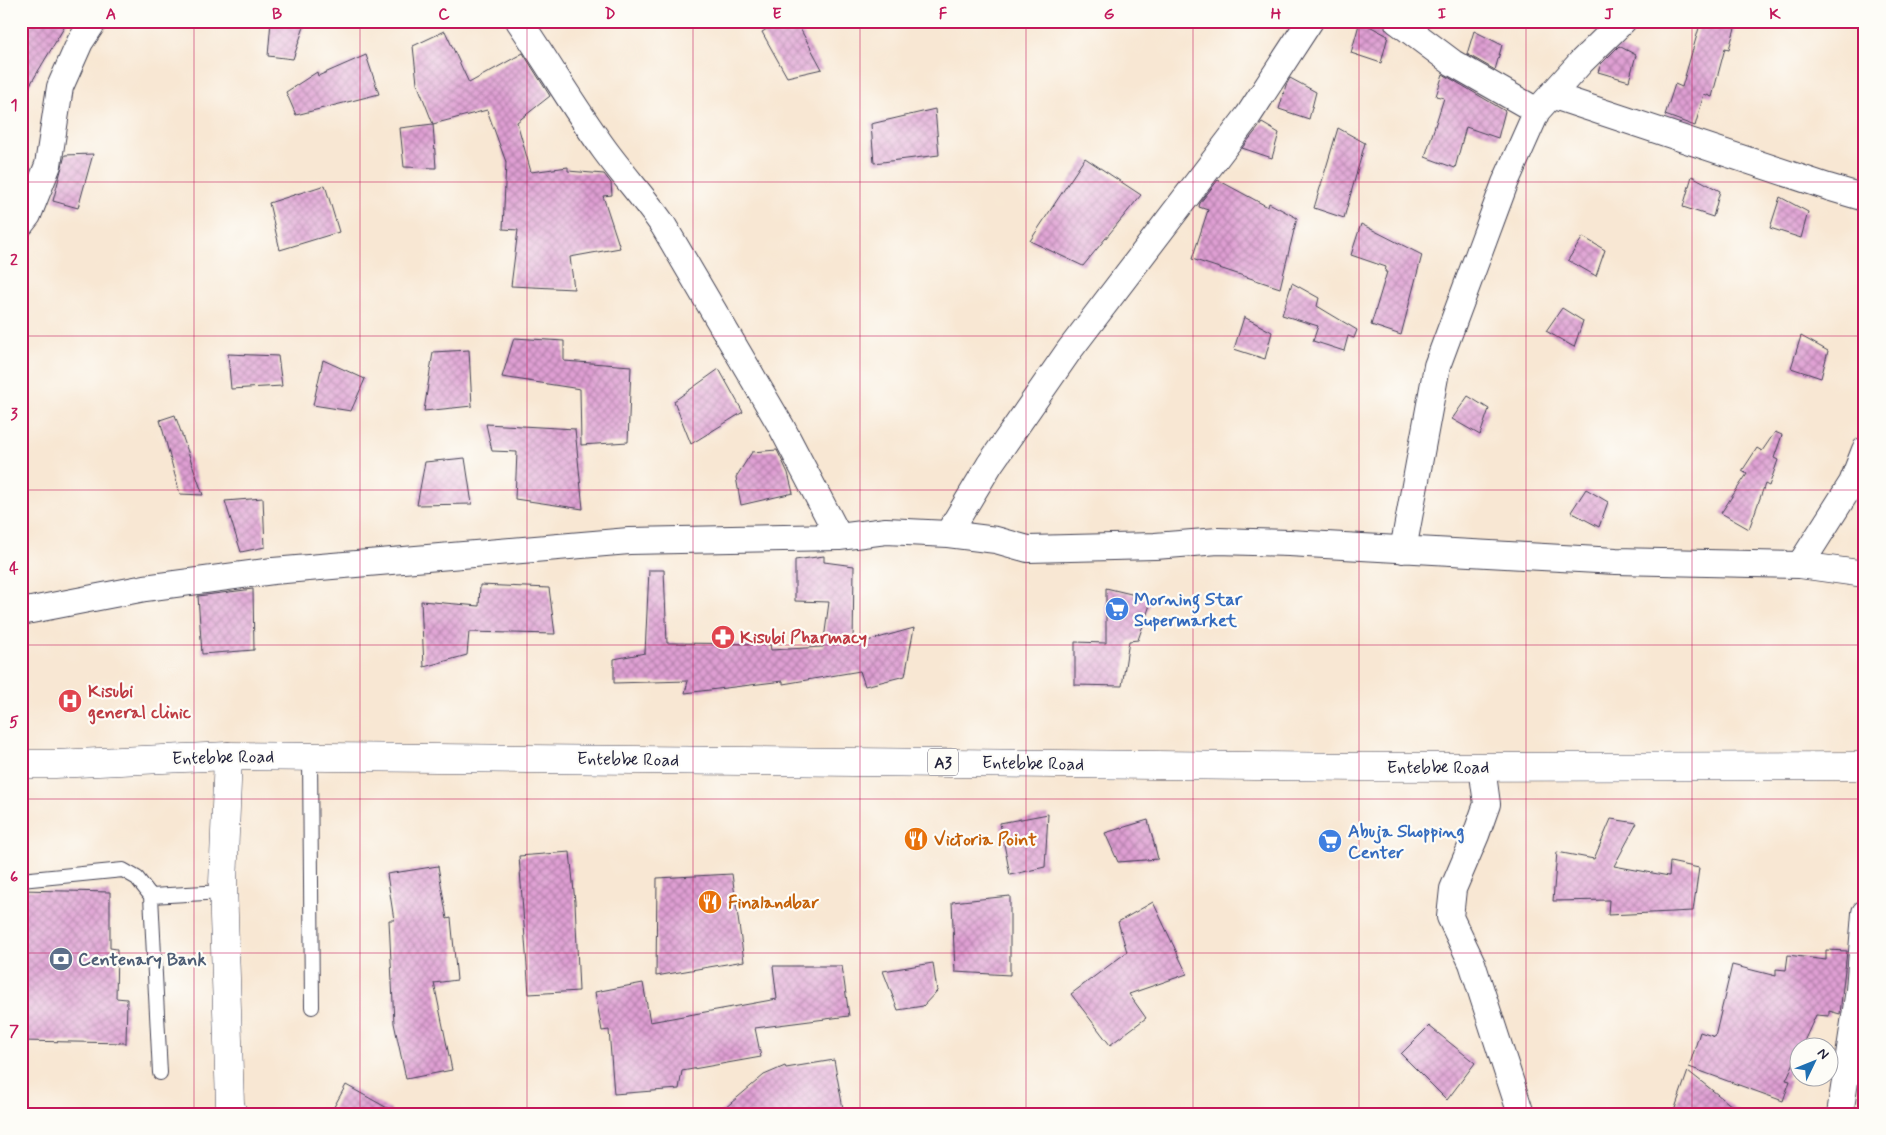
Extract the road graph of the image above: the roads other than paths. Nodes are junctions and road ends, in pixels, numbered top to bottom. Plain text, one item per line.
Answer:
1 (94, 21) edge
2 (519, 21) edge
3 (1310, 21) edge
4 (1397, 21) edge
5 (1623, 21) edge
6 (1544, 103) junction
7 (1865, 198) edge
8 (21, 224) edge
9 (1865, 450) edge
10 (948, 534) junction
11 (838, 537) junction
12 (1403, 550) junction
13 (1800, 565) junction
14 (1865, 574) edge
15 (21, 612) edge
16 (228, 756) junction
17 (310, 756) junction
18 (21, 764) edge
19 (1482, 766) junction
20 (1865, 766) edge
21 (21, 880) edge
22 (223, 892) junction
23 (151, 896) junction
24 (1865, 913) edge
25 (312, 1007) dead end
26 (160, 1073) dead end
27 (233, 1114) edge
28 (1522, 1114) edge
29 (1840, 1114) edge

1 - 8 street
2 - 11 street
3 - 10 street
4 - 6 street
5 - 6 street
6 - 7 street
6 - 12 street
9 - 13 street
10 - 11 street
10 - 12 street
11 - 15 street
12 - 13 street
13 - 14 street
16 - 17 main road, Entebbe Road / A3
16 - 18 main road, Entebbe Road / A3
16 - 22 main road
17 - 19 main road, Entebbe Road / A3
17 - 25 lane
19 - 20 main road, Entebbe Road / A3
19 - 28 street
21 - 23 lane
22 - 23 lane
22 - 27 main road
23 - 26 lane
24 - 29 street

